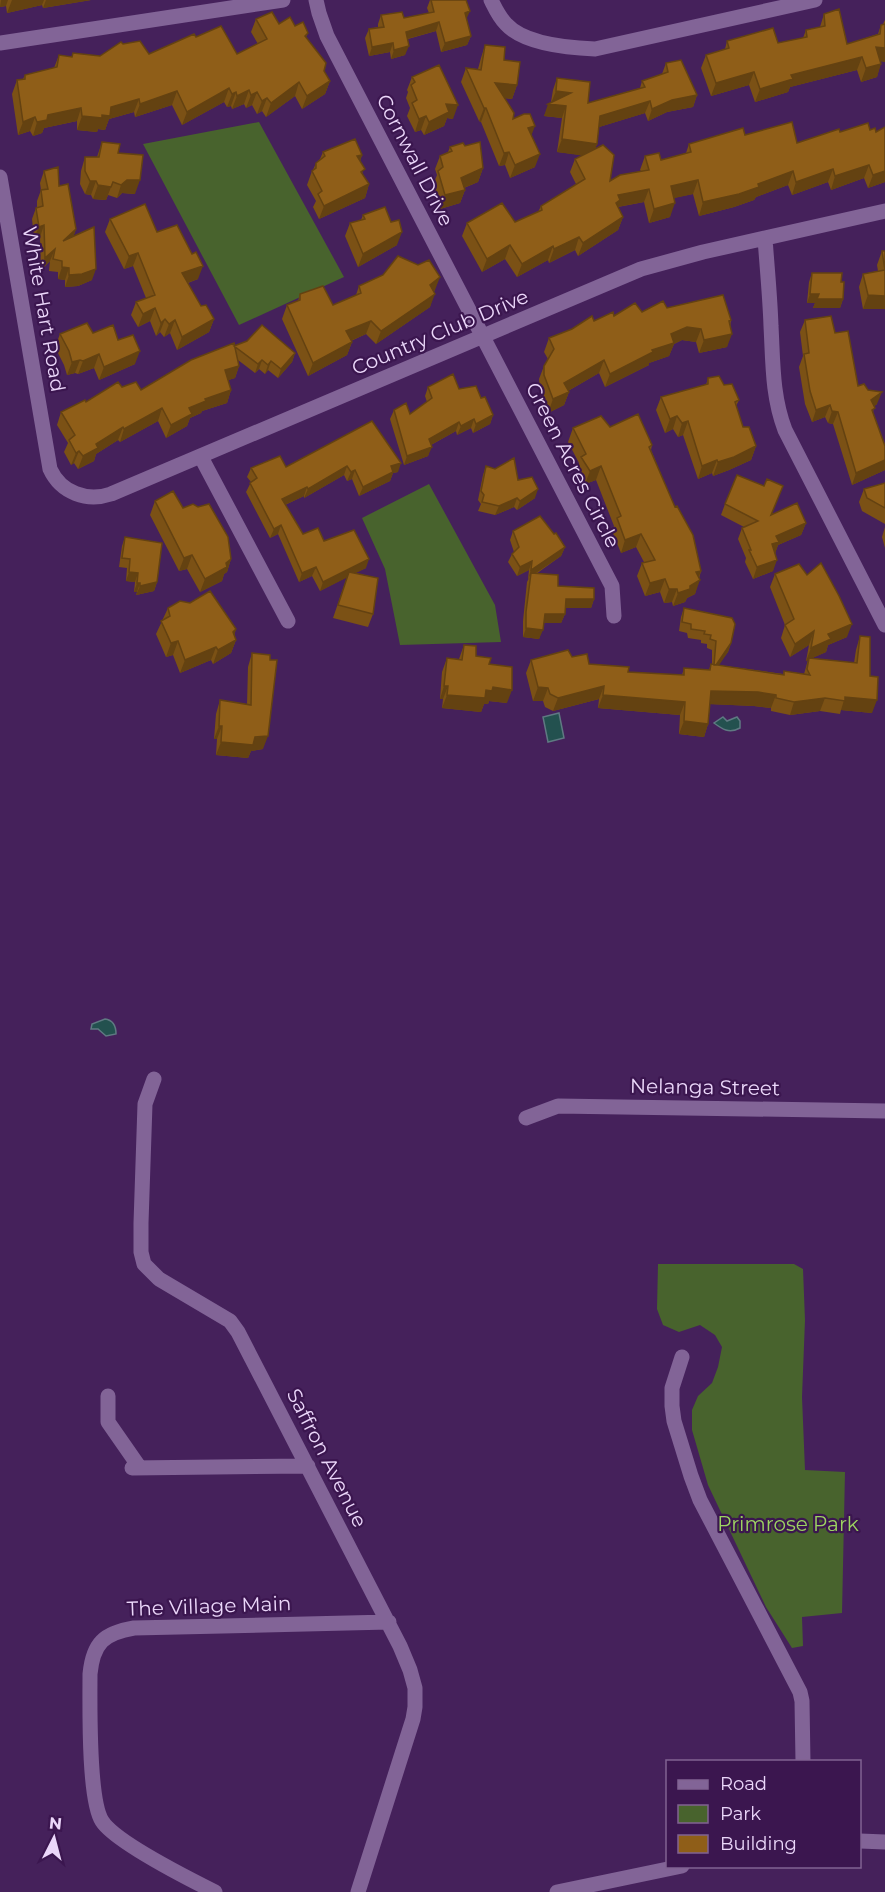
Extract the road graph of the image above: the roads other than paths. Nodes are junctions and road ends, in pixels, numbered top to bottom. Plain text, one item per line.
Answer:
1 (283, 0) edge
2 (316, 0) edge
3 (491, 0) edge
4 (815, 0) edge
5 (0, 43) edge
6 (0, 177) edge
7 (885, 211) edge
8 (765, 238) junction
9 (483, 337) junction
10 (47, 448) joint
11 (201, 457) junction
12 (614, 616) dead end
13 (288, 621) dead end
14 (885, 625) edge
15 (154, 1079) dead end
16 (885, 1112) edge
17 (526, 1118) dead end
18 (682, 1357) dead end
19 (108, 1396) dead end
20 (308, 1466) junction
21 (388, 1622) junction
22 (803, 1760) edge
23 (861, 1841) edge
24 (885, 1842) edge
25 (672, 1868) edge
26 (216, 1892) edge
27 (358, 1892) edge
28 (557, 1892) edge

1 - 5 street
2 - 9 street, Cornwall Drive
3 - 4 street
6 - 10 street, White Hart Road
7 - 8 street, Country Club Drive
8 - 9 street, Country Club Drive
8 - 14 street
9 - 11 street, Country Club Drive
9 - 12 street, Green Acres Circle
10 - 11 street, Country Club Drive
11 - 13 street
15 - 20 street, Saffron Avenue
16 - 17 street, Nelanga Street
18 - 22 street
19 - 20 street
20 - 21 street, Saffron Avenue
21 - 26 street, The Village Main
21 - 27 street, Saffron Avenue
23 - 24 street
25 - 28 street

